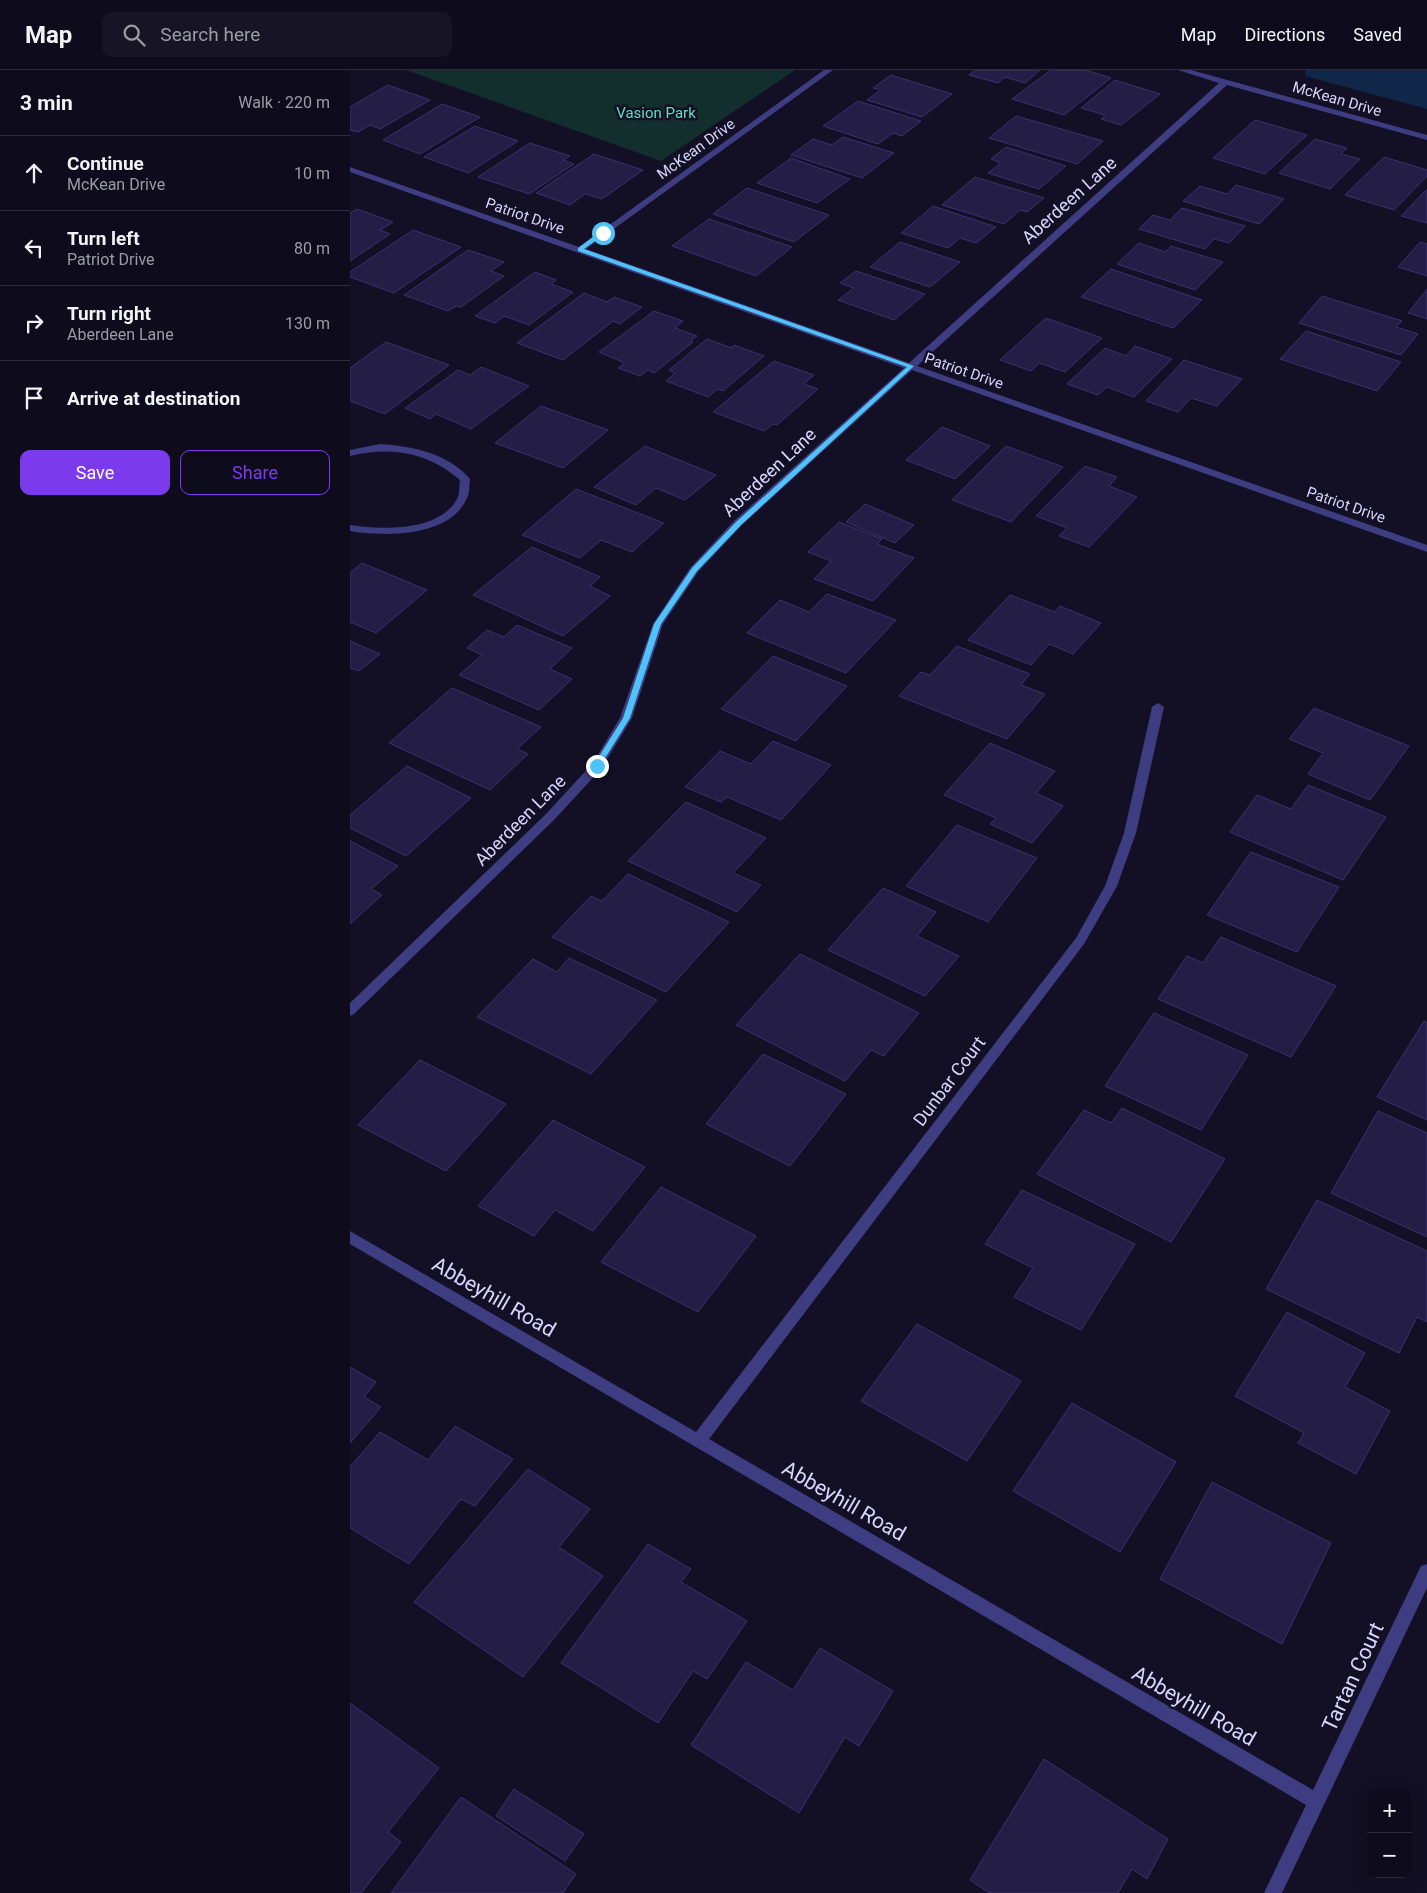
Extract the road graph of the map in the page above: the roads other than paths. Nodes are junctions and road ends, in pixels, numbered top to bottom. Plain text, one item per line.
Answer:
1 (829, 70) edge
2 (1182, 70) edge
3 (1225, 82) junction
4 (1427, 138) edge
5 (350, 169) edge
6 (580, 250) junction
7 (911, 366) junction
8 (350, 454) edge
9 (350, 528) edge
10 (1427, 549) edge
11 (1158, 707) dead end
12 (350, 1011) edge
13 (350, 1237) edge
14 (698, 1441) junction
15 (1427, 1571) edge
16 (1317, 1802) junction
17 (1273, 1893) edge

1 - 6 street, McKean Drive
2 - 3 street, McKean Drive
3 - 4 street, McKean Drive
3 - 7 street, Aberdeen Lane
5 - 6 street, Patriot Drive
6 - 7 street, Patriot Drive
7 - 10 street, Patriot Drive
7 - 12 street, Aberdeen Lane
8 - 9 street
11 - 14 street, Dunbar Court
13 - 14 street, Abbeyhill Road
14 - 16 street, Abbeyhill Road
15 - 16 street, Tartan Court
16 - 17 street, Tartan Court

